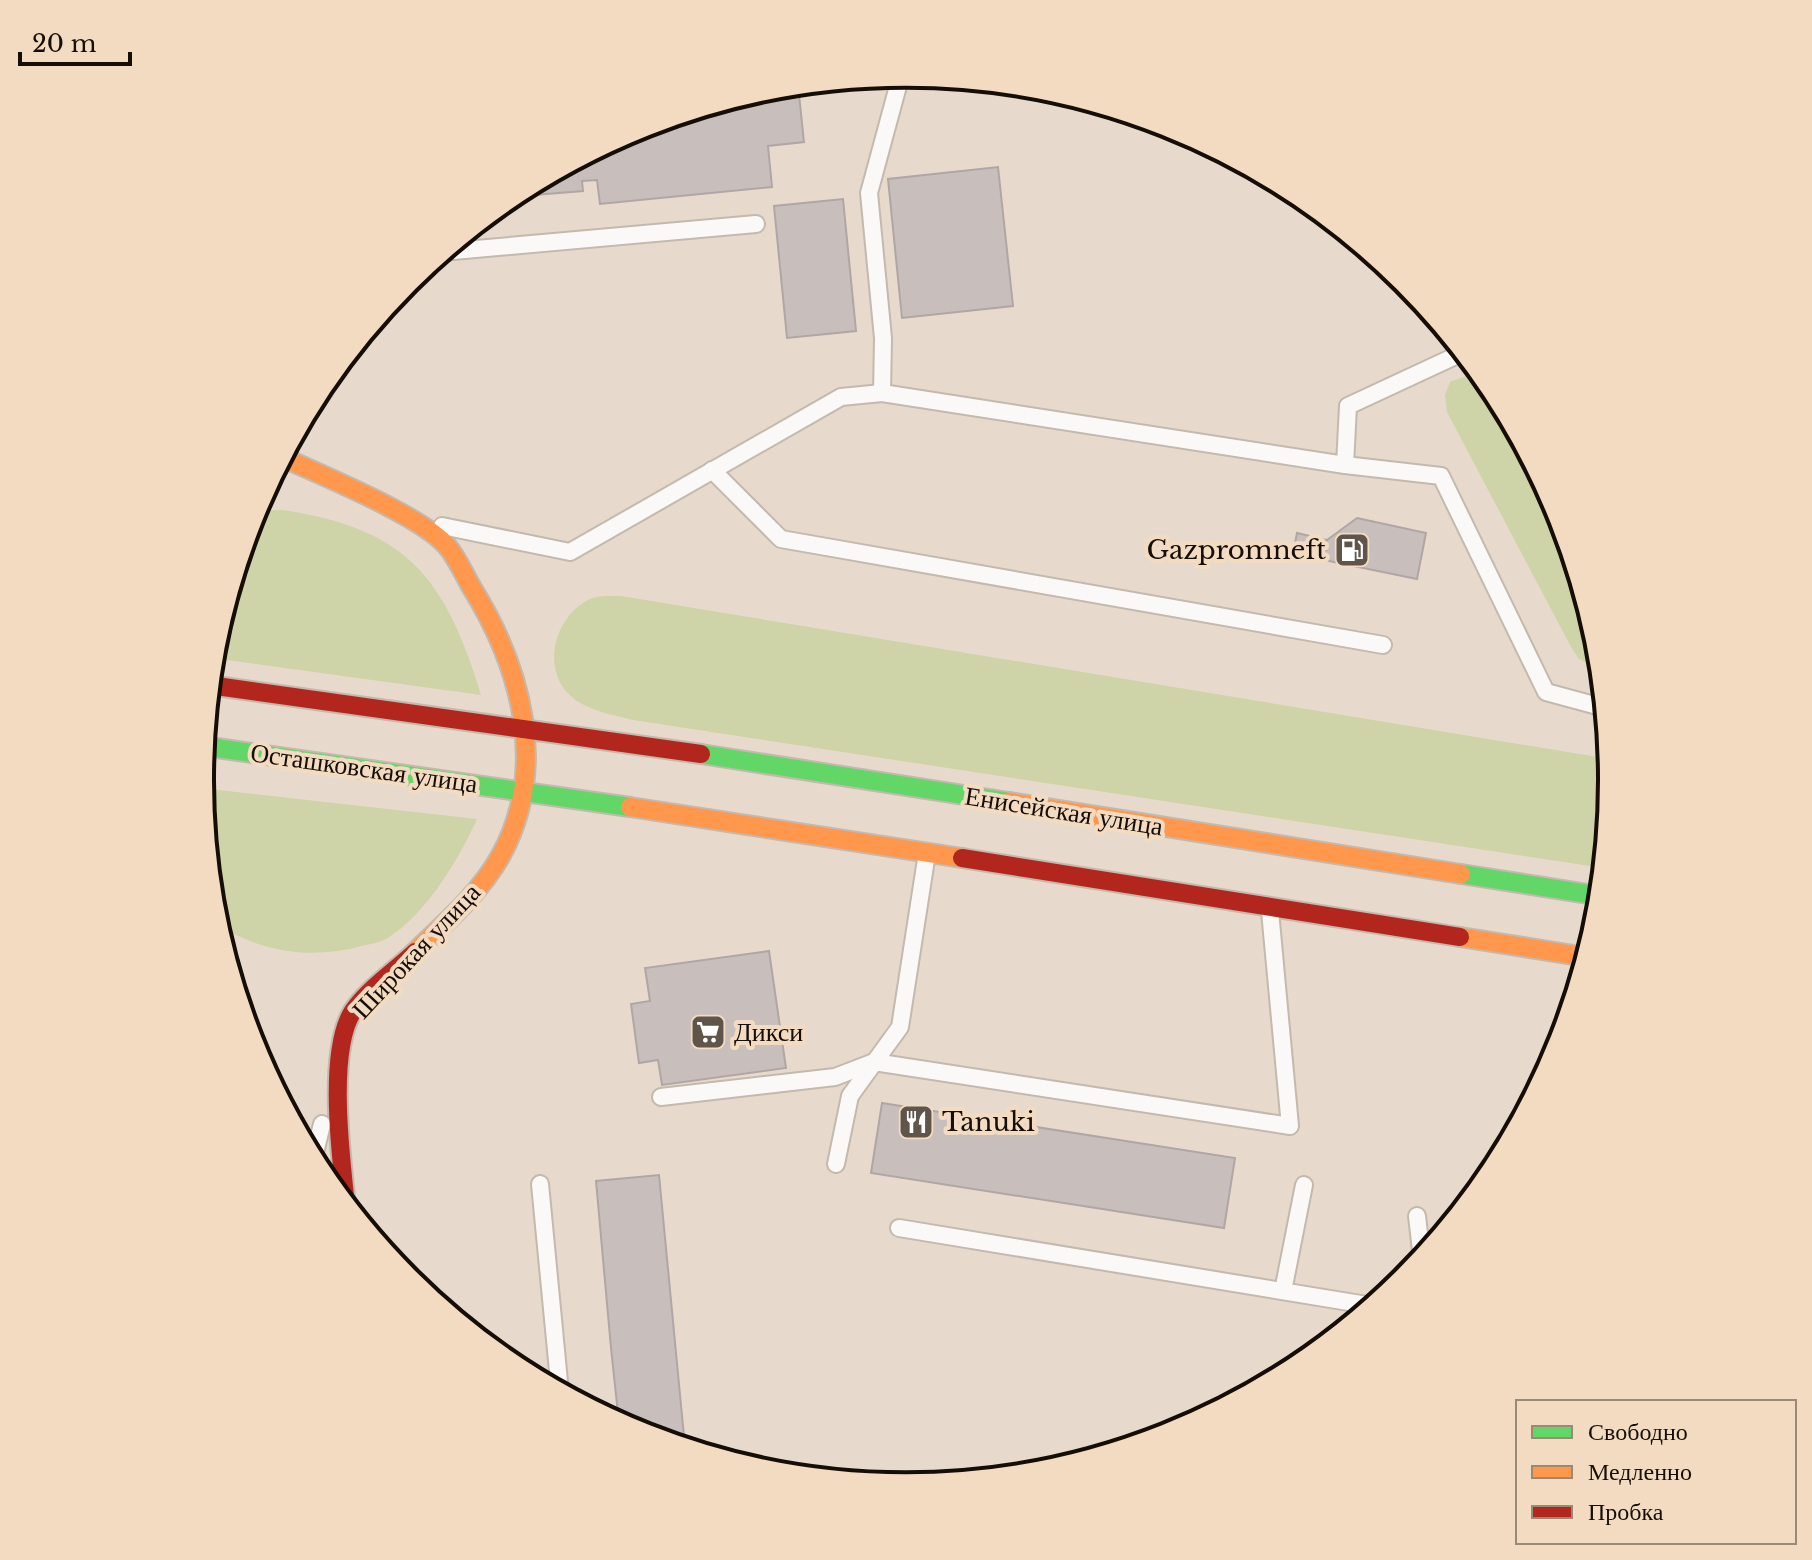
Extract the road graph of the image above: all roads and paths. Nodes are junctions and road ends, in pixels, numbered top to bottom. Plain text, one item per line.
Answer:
1 (897, 88) edge
2 (756, 224) dead end
3 (462, 250) edge
4 (1453, 357) edge
5 (882, 393) junction
6 (292, 462) edge
7 (1345, 465) junction
8 (712, 470) junction
9 (283, 478) dead end
10 (354, 491) junction
11 (403, 515) junction
12 (1383, 645) dead end
13 (221, 687) edge
14 (1594, 705) edge
15 (527, 730) junction
16 (215, 748) edge
17 (525, 791) junction
18 (927, 852) junction
19 (1409, 865) junction
20 (1437, 888) dead end
21 (1588, 894) edge
22 (1269, 905) junction
23 (1431, 915) dead end
24 (1401, 926) junction
25 (1575, 955) edge
26 (338, 1059) junction
27 (874, 1062) junction
28 (661, 1097) dead end
29 (318, 1143) edge
30 (836, 1164) dead end
31 (343, 1182) edge
32 (540, 1184) dead end
33 (1304, 1185) dead end
34 (1417, 1216) dead end
35 (899, 1228) dead end
36 (1420, 1242) edge
37 (1283, 1291) junction
38 (1358, 1303) edge
39 (559, 1378) edge

1 - 5 lane
2 - 3 lane
4 - 7 lane
5 - 7 lane
5 - 8 lane
6 - 10 main road
7 - 14 lane
8 - 11 lane
8 - 12 lane
9 - 10 main road
10 - 11 main road, Широкая улица
11 - 15 main road, Широкая улица
13 - 15 main road
15 - 17 main road, Широкая улица
15 - 19 main road, Енисейская улица
16 - 17 main road, Осташковская улица
17 - 18 main road
17 - 26 main road, Широкая улица
18 - 22 main road
18 - 27 lane
19 - 20 main road
19 - 21 main road, Енисейская улица
22 - 24 main road
22 - 27 lane
23 - 24 main road
24 - 25 main road
26 - 29 lane, Широкая улица
26 - 31 main road, Широкая улица
27 - 28 lane
27 - 30 lane
32 - 39 lane
33 - 37 lane
34 - 36 lane
35 - 37 lane
37 - 38 lane

